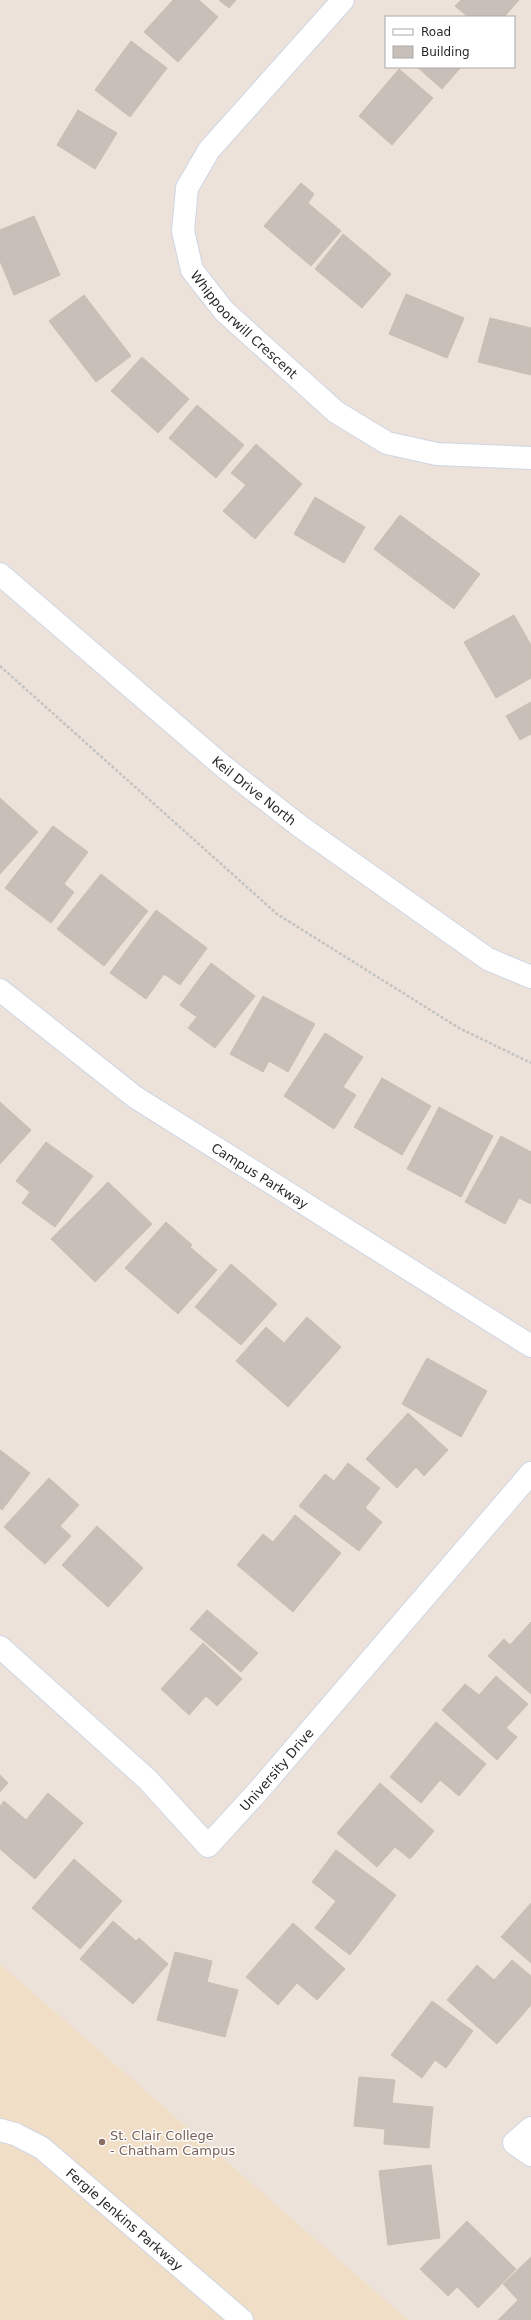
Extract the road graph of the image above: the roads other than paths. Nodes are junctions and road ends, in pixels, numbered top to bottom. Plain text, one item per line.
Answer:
1 (342, 0) edge
2 (531, 458) edge
3 (0, 574) edge
4 (531, 977) edge
5 (0, 990) edge
6 (531, 1346) edge
7 (531, 1473) edge
8 (0, 1647) edge
9 (531, 2128) edge
10 (0, 2130) edge
11 (531, 2156) edge
12 (242, 2320) edge

1 - 2 street, Whippoorwill Crescent
3 - 4 street, Keil Drive North
5 - 6 street, Campus Parkway
7 - 8 street, University Drive
9 - 11 street
10 - 12 street, Fergie Jenkins Parkway

